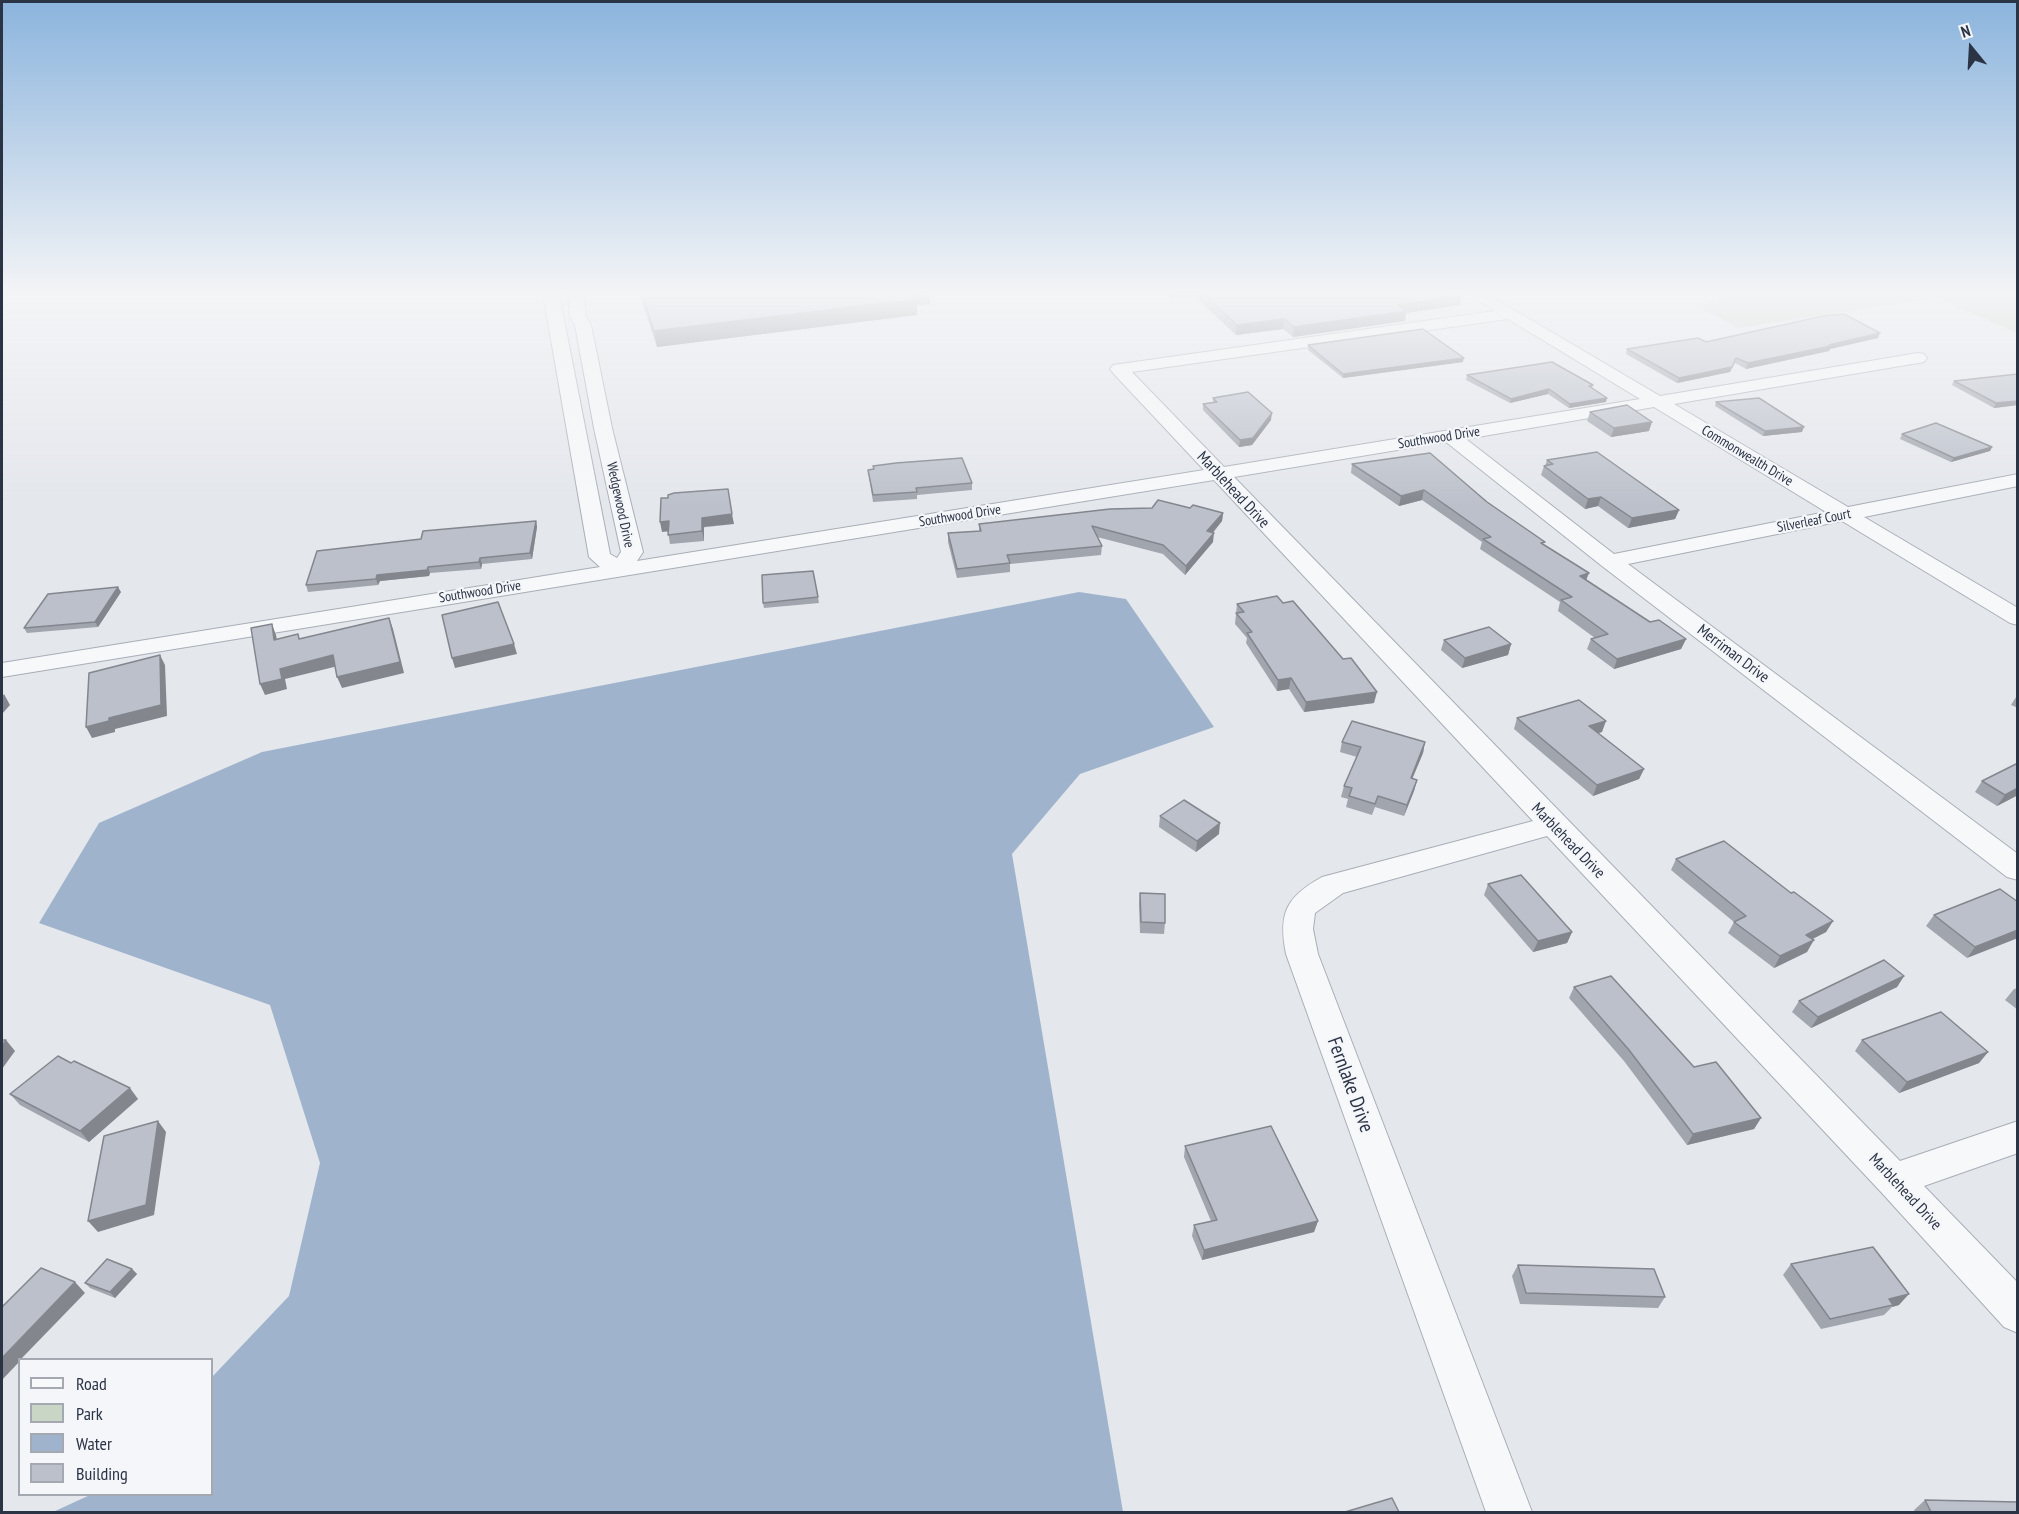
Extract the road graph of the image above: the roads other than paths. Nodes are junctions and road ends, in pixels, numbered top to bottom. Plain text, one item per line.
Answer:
1 (563, 365) edge
2 (591, 365) edge
3 (1150, 365) edge
4 (1595, 365) edge
5 (1879, 365) edge
6 (1657, 402) junction
7 (1450, 436) junction
8 (1217, 473) junction
9 (2018, 480) edge
10 (1845, 514) junction
11 (1610, 561) junction
12 (621, 569) junction
13 (2018, 618) edge
14 (2, 670) edge
15 (1553, 825) junction
16 (2018, 870) edge
17 (2018, 1137) edge
18 (1894, 1180) junction
19 (2018, 1313) edge
20 (1509, 1512) edge

1 - 12 street, Wedgewood Drive
2 - 12 street, Wedgewood Drive
3 - 8 street, Marblehead Drive
4 - 6 street, Commonwealth Drive
5 - 6 street, Southwood Drive
6 - 7 street, Southwood Drive
6 - 10 street, Commonwealth Drive
7 - 8 street, Southwood Drive
7 - 11 street, Merriman Drive
8 - 12 street, Southwood Drive
8 - 15 street, Marblehead Drive
9 - 10 street, Silverleaf Court
10 - 11 street, Silverleaf Court
10 - 13 street, Commonwealth Drive
11 - 16 street, Merriman Drive
12 - 14 street, Southwood Drive
15 - 18 street, Marblehead Drive
15 - 20 street, Fernlake Drive
17 - 18 street
18 - 19 street, Marblehead Drive

